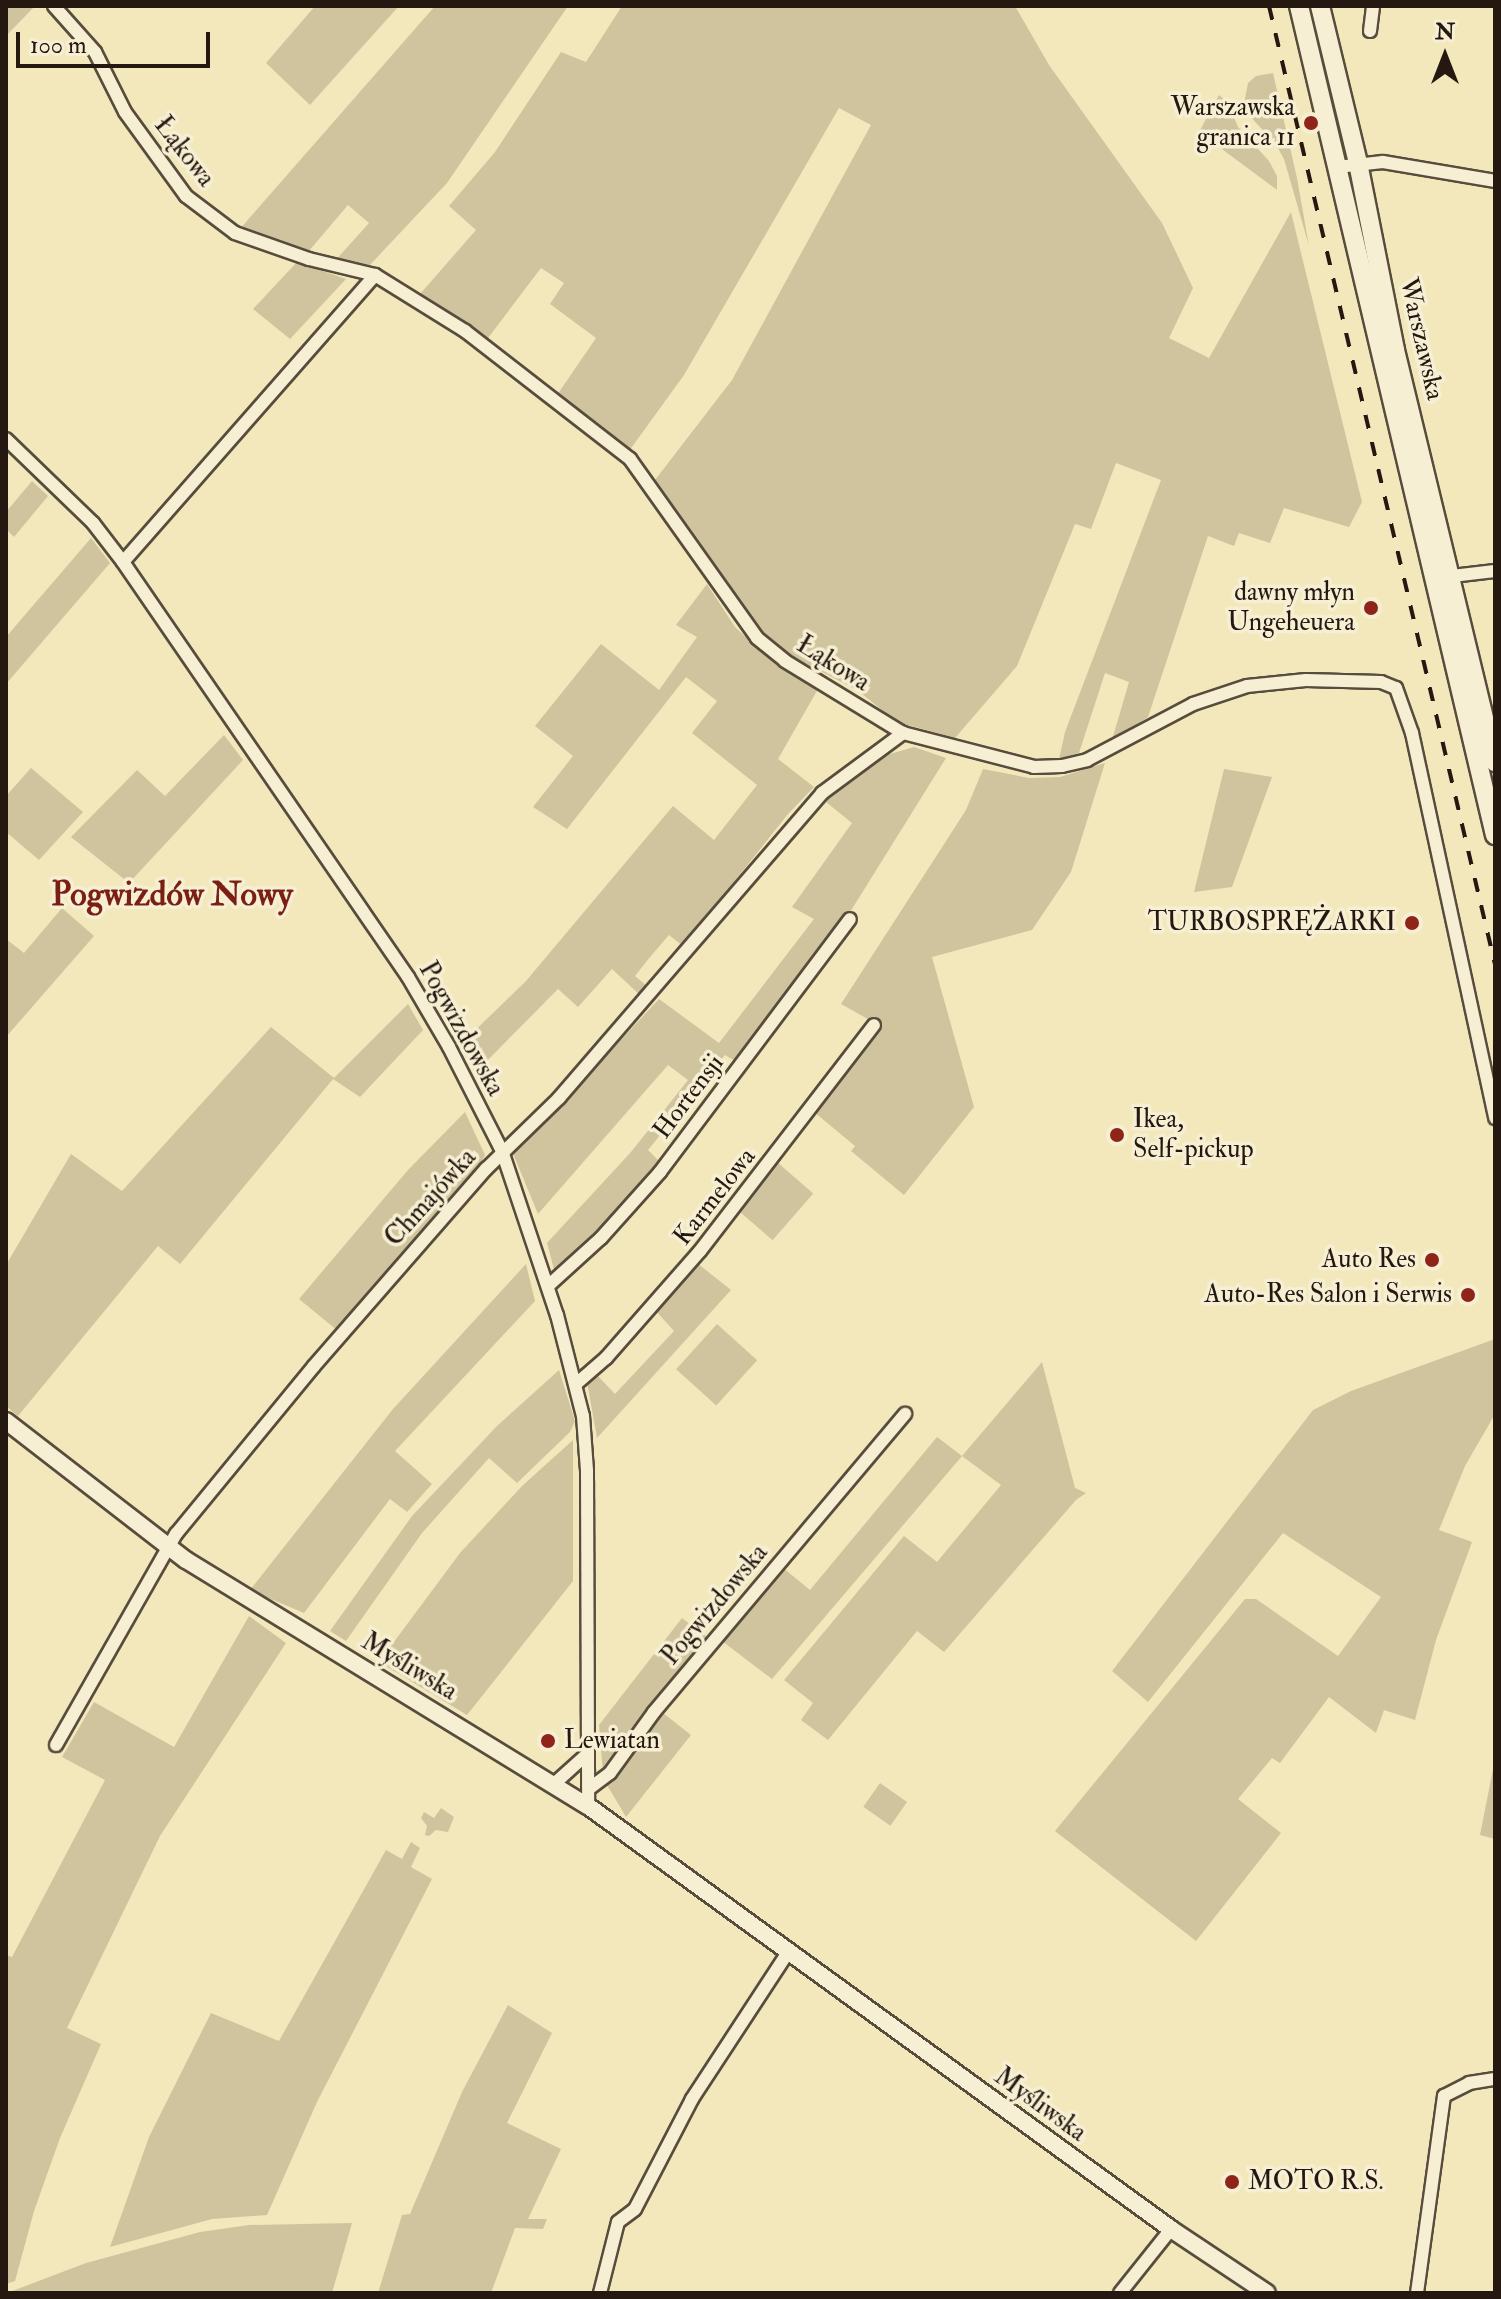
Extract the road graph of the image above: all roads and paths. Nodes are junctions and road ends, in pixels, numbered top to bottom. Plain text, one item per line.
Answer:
1 (54, 6) edge
2 (1299, 6) edge
3 (1320, 6) edge
4 (1373, 6) edge
5 (1370, 31) dead end
6 (1358, 163) junction
7 (1337, 167) junction
8 (1495, 181) edge
9 (375, 275) junction
10 (6, 439) edge
11 (123, 562) junction
12 (1495, 571) edge
13 (1452, 576) junction
14 (903, 733) junction
15 (1495, 762) edge
16 (1495, 835) edge
17 (850, 919) dead end
18 (874, 1025) dead end
19 (1495, 1118) edge
20 (502, 1151) junction
21 (548, 1286) junction
22 (576, 1384) junction
23 (905, 1414) dead end
24 (6, 1421) edge
25 (168, 1549) junction
26 (56, 1745) dead end
27 (585, 1756) junction
28 (554, 1784) junction
29 (590, 1788) junction
30 (588, 1806) junction
31 (789, 1951) junction
32 (1495, 2079) edge
33 (1171, 2229) junction
34 (600, 2293) edge
35 (1120, 2293) edge
36 (1267, 2293) edge
37 (1417, 2293) edge

1 - 9 street, Łąkowa
2 - 7 main road, Warszawska
3 - 6 main road, Warszawska
4 - 5 street
6 - 7 street
6 - 8 street
6 - 13 main road, Warszawska
7 - 16 main road, Warszawska
9 - 11 street
9 - 14 street, Łąkowa
10 - 11 street, Pogwizdowska
11 - 20 street, Pogwizdowska
12 - 13 street
13 - 15 main road, Warszawska
14 - 19 street, Łąkowa
14 - 20 street, Chmajówka
17 - 21 street, Hortensji
18 - 22 street, Karmelowa
20 - 21 street, Pogwizdowska
20 - 25 street, Chmajówka
21 - 22 street, Pogwizdowska
22 - 27 street, Pogwizdowska
23 - 29 street, Pogwizdowska
24 - 25 street, Myśliwska
25 - 26 street, Chmajówka
25 - 28 street, Myśliwska
27 - 28 street
27 - 29 street, Pogwizdowska
28 - 30 street, Myśliwska
29 - 30 street, Pogwizdowska
30 - 31 street, Myśliwska
31 - 33 street, Myśliwska
31 - 34 street
32 - 37 street
33 - 35 street
33 - 36 street, Myśliwska

